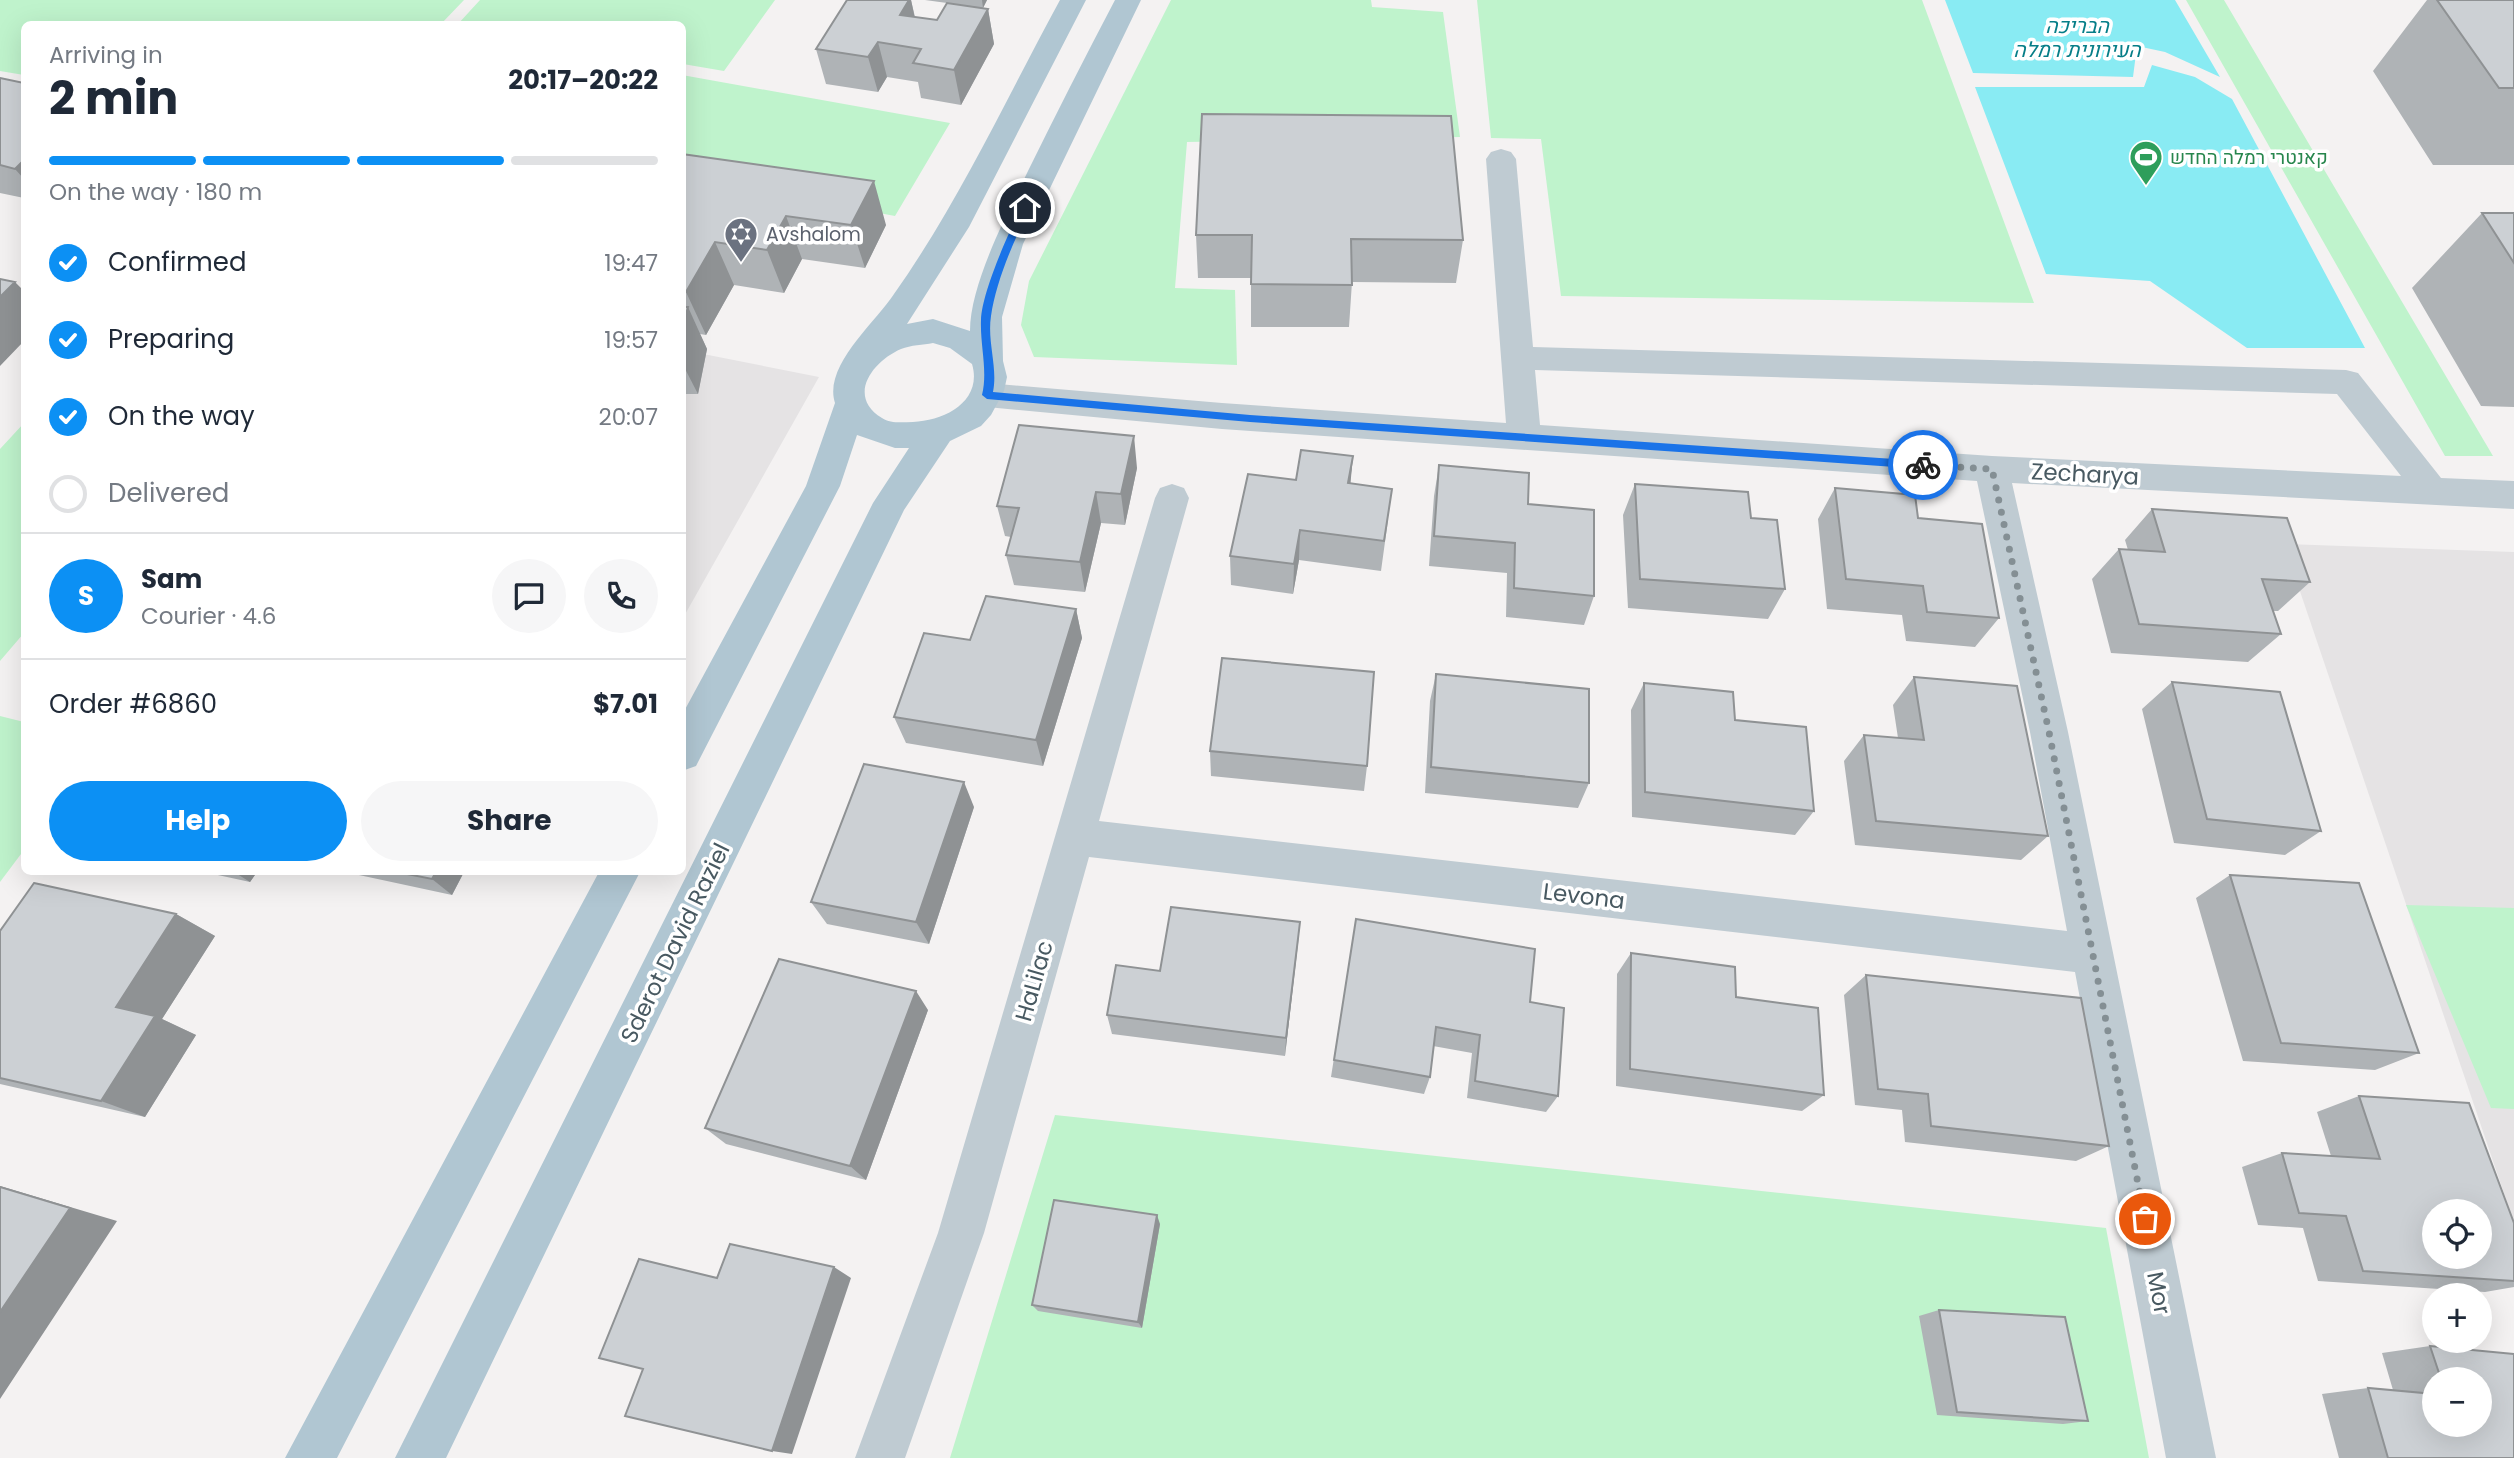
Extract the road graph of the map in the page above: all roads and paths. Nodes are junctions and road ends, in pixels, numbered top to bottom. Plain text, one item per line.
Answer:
1 (1073, 0) edge
2 (1128, 0) edge
3 (1502, 159) dead end
4 (866, 353) junction
5 (1517, 358) junction
6 (987, 360) junction
7 (987, 395) junction
8 (850, 405) junction
9 (938, 432) junction
10 (1524, 438) junction
11 (1992, 469) junction
12 (2432, 491) junction
13 (2514, 495) edge
14 (1172, 498) dead end
15 (686, 746) edge
16 (1076, 837) junction
17 (618, 875) edge
18 (2093, 954) junction
19 (310, 1458) edge
20 (420, 1458) edge
21 (880, 1458) edge
22 (2191, 1458) edge

1 - 4 main road
2 - 6 main road
3 - 5 street
4 - 6 main road
4 - 8 main road
5 - 10 street
5 - 12 street
6 - 7 main road
7 - 9 main road
7 - 10 street, Zecharya
8 - 9 main road
8 - 15 main road
9 - 20 main road, Sderot David Raziel
10 - 11 street, Zecharya
11 - 12 street, Zecharya
11 - 18 street, Mor
12 - 13 street, Zecharya
14 - 16 street, HaLilac
16 - 18 street, Levona
16 - 21 street, HaLilac
17 - 19 main road
18 - 22 street, Mor

